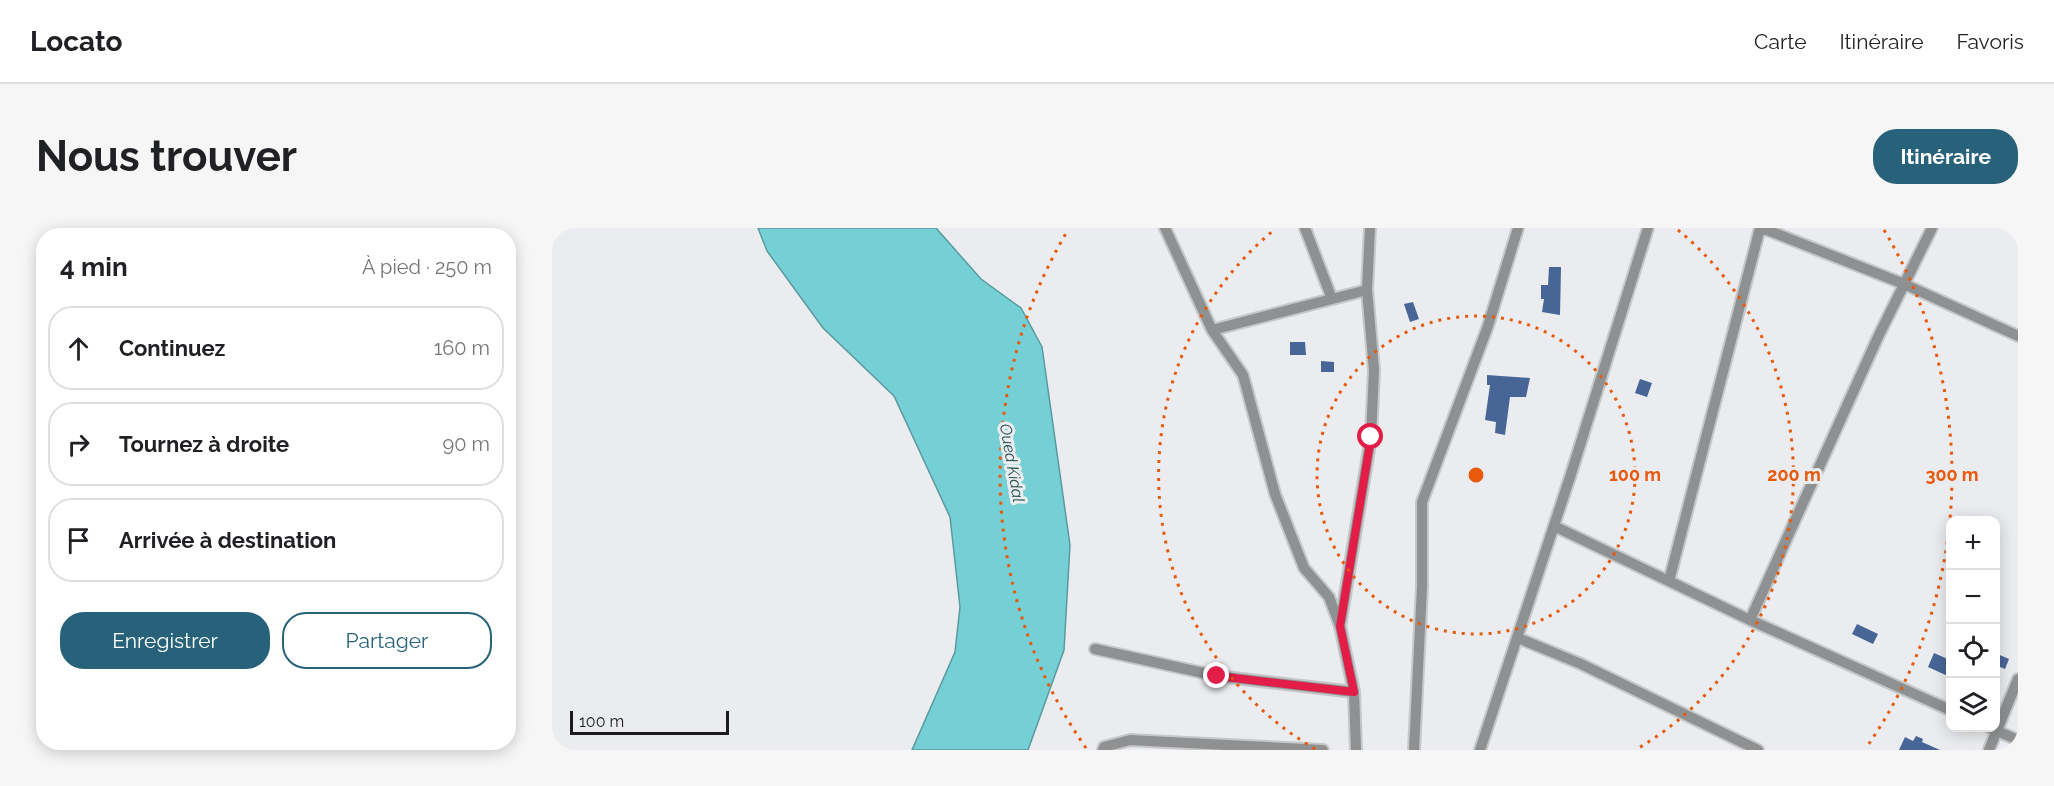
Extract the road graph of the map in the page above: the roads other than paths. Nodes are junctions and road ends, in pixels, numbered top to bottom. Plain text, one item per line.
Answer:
1 (1165, 228) edge
2 (1305, 228) edge
3 (1370, 228) edge
4 (1518, 228) edge
5 (1648, 228) edge
6 (1761, 228) edge
7 (1932, 228) edge
8 (1904, 284) junction
9 (1367, 290) junction
10 (1332, 299) junction
11 (1212, 330) junction
12 (2018, 336) edge
13 (1554, 526) junction
14 (1669, 581) junction
15 (1750, 620) junction
16 (1340, 626) junction
17 (1518, 638) junction
18 (1095, 649) dead end
19 (2018, 679) edge
20 (1354, 692) junction
21 (1946, 708) edge
22 (2000, 715) edge
23 (1992, 732) edge
24 (2000, 732) edge
25 (2018, 740) edge
26 (1258, 748) edge
27 (1102, 750) edge
28 (1323, 750) edge
29 (1356, 750) edge
30 (1414, 750) edge
31 (1480, 750) edge
32 (1758, 750) edge
33 (1989, 750) edge

1 - 11 street
2 - 10 street
3 - 9 street
4 - 30 street
5 - 13 street
6 - 8 street
6 - 14 street
7 - 8 street
8 - 12 street
8 - 15 street
9 - 10 street
9 - 16 street
10 - 11 street
11 - 16 street
13 - 14 street
13 - 17 street
14 - 15 street
15 - 21 street
16 - 20 street
17 - 31 street
17 - 32 street
18 - 20 street
19 - 22 street
20 - 29 street
23 - 33 street
24 - 25 street
26 - 27 street
26 - 28 street

